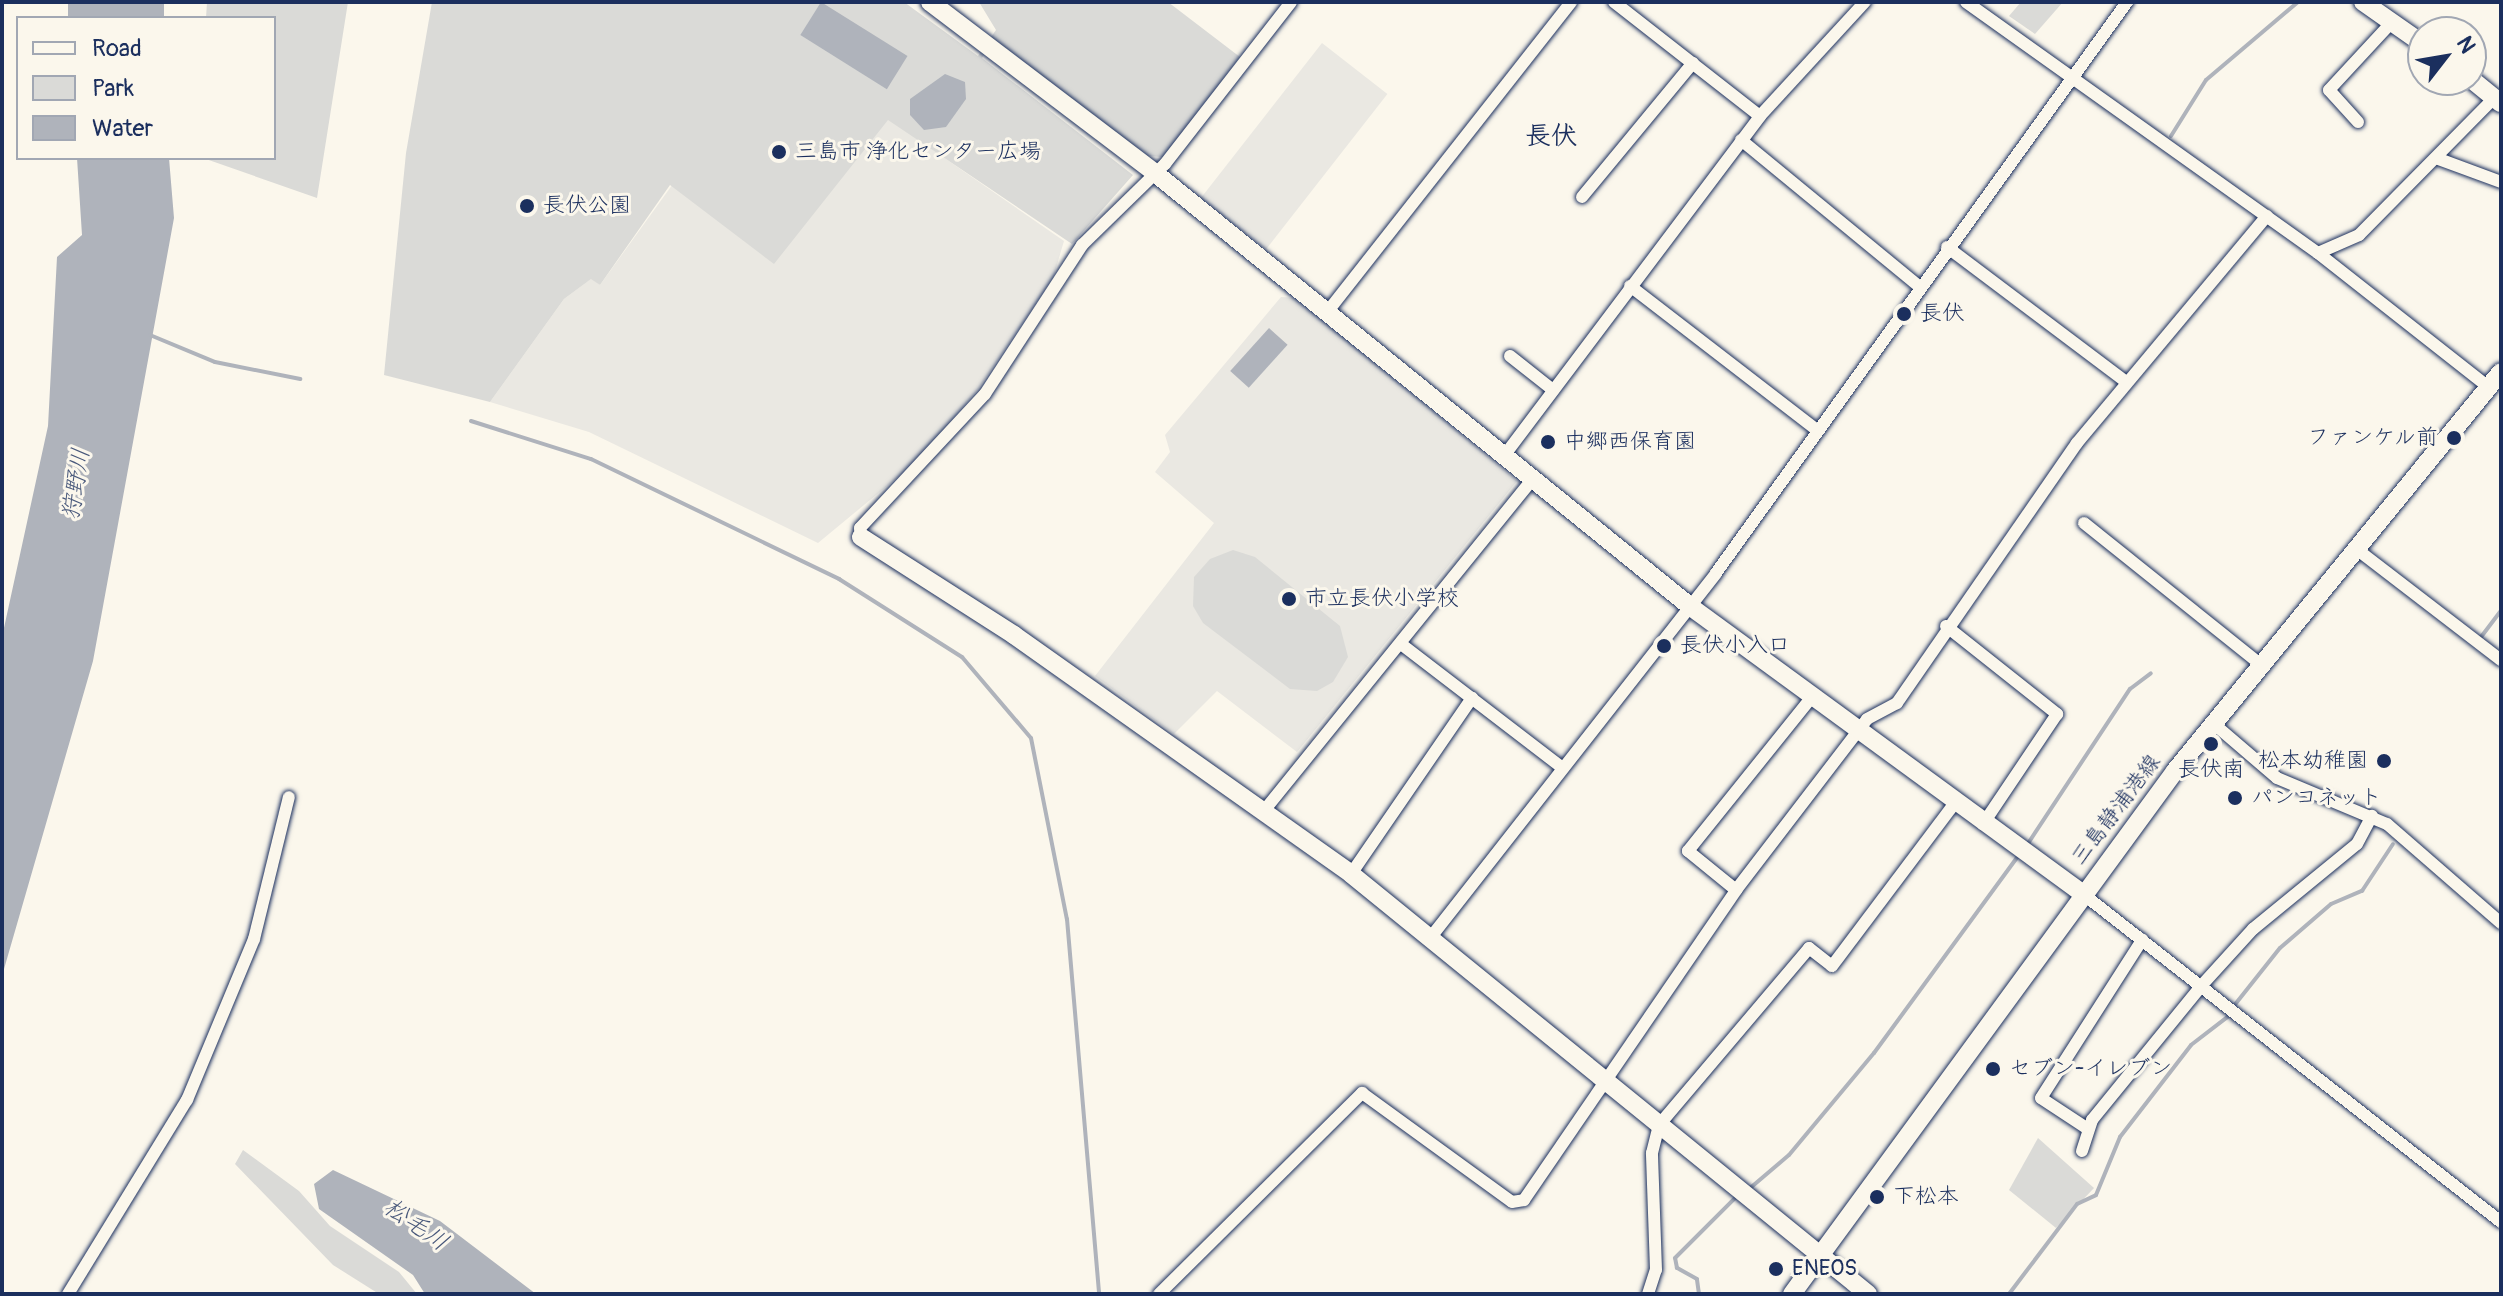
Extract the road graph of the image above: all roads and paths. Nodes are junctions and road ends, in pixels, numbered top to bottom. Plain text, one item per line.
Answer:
1 (930, 2) edge
2 (1291, 2) edge
3 (1571, 2) edge
4 (1614, 2) edge
5 (1865, 2) edge
6 (1966, 2) edge
7 (2127, 2) edge
8 (2379, 9) edge
9 (2407, 31) edge
10 (1693, 63) junction
11 (2076, 73) junction
12 (2498, 100) edge
13 (1760, 116) junction
14 (2358, 122) dead end
15 (1741, 140) junction
16 (2436, 158) junction
17 (1155, 173) junction
18 (2501, 182) edge
19 (1582, 197) dead end
20 (2267, 216) junction
21 (1947, 247) junction
22 (2318, 253) junction
23 (1630, 286) junction
24 (1919, 286) junction
25 (1328, 311) junction
26 (1510, 356) dead end
27 (2501, 372) edge
28 (2125, 381) junction
29 (2488, 387) junction
30 (1553, 390) junction
31 (1817, 430) junction
32 (1504, 456) junction
33 (1533, 479) junction
34 (2084, 523) dead end
35 (861, 537) joint
36 (2355, 548) junction
37 (1691, 607) junction
38 (1946, 626) junction
39 (1401, 644) junction
40 (2501, 660) edge
41 (2261, 665) junction
42 (1812, 697) junction
43 (1472, 698) junction
44 (2214, 724) junction
45 (1858, 731) junction
46 (1560, 766) junction
47 (289, 797) dead end
48 (1954, 804) junction
49 (1263, 812) junction
50 (2372, 816) junction
51 (1983, 824) junction
52 (1351, 874) junction
53 (1736, 890) junction
54 (2083, 894) junction
55 (2501, 923) edge
56 (1431, 937) junction
57 (2142, 940) junction
58 (2202, 985) junction
59 (1603, 1079) junction
60 (1659, 1125) junction
61 (2088, 1129) junction
62 (2082, 1151) dead end
63 (2501, 1222) edge
64 (1819, 1257) junction
65 (68, 1294) edge
66 (1159, 1294) edge
67 (1648, 1294) edge
68 (1792, 1294) edge
69 (1868, 1294) edge

1 - 17 street
2 - 17 street
3 - 25 street
4 - 10 street
5 - 13 street
6 - 11 street
7 - 11 street
8 - 9 street
8 - 14 street
10 - 13 street
10 - 19 street
11 - 20 street
11 - 21 street
12 - 16 street
13 - 15 street
15 - 23 street
15 - 24 street
16 - 18 street
16 - 22 street
17 - 25 street
17 - 35 street
20 - 22 street
20 - 28 street
21 - 24 street
21 - 28 street
22 - 29 street
23 - 30 street
23 - 31 street
24 - 31 street
25 - 32 street
26 - 30 street
27 - 29 street, 三島静浦港線
28 - 38 street
29 - 36 street, 三島静浦港線
30 - 32 street
31 - 37 street
32 - 33 street
33 - 37 street
33 - 39 street
34 - 41 street
35 - 49 street
36 - 40 street
36 - 41 street, 三島静浦港線
37 - 42 street
37 - 46 street
38 - 45 street
38 - 51 street
39 - 43 street
39 - 49 street
41 - 44 street, 三島静浦港線
42 - 45 street
42 - 53 street
43 - 46 street
43 - 52 street
44 - 50 street
44 - 54 street, 三島静浦港線
45 - 48 street
45 - 53 street
46 - 56 street
47 - 65 street
48 - 51 street
48 - 60 street
49 - 52 street
50 - 55 street
50 - 58 street
51 - 54 street
52 - 56 street
53 - 59 street
54 - 57 street
54 - 64 street, 三島静浦港線
56 - 59 street
57 - 58 street
57 - 61 street
58 - 61 street
58 - 63 street
59 - 60 street
59 - 66 street
60 - 64 street
60 - 67 street
61 - 62 street
64 - 68 street, 三島静浦港線
64 - 69 street

